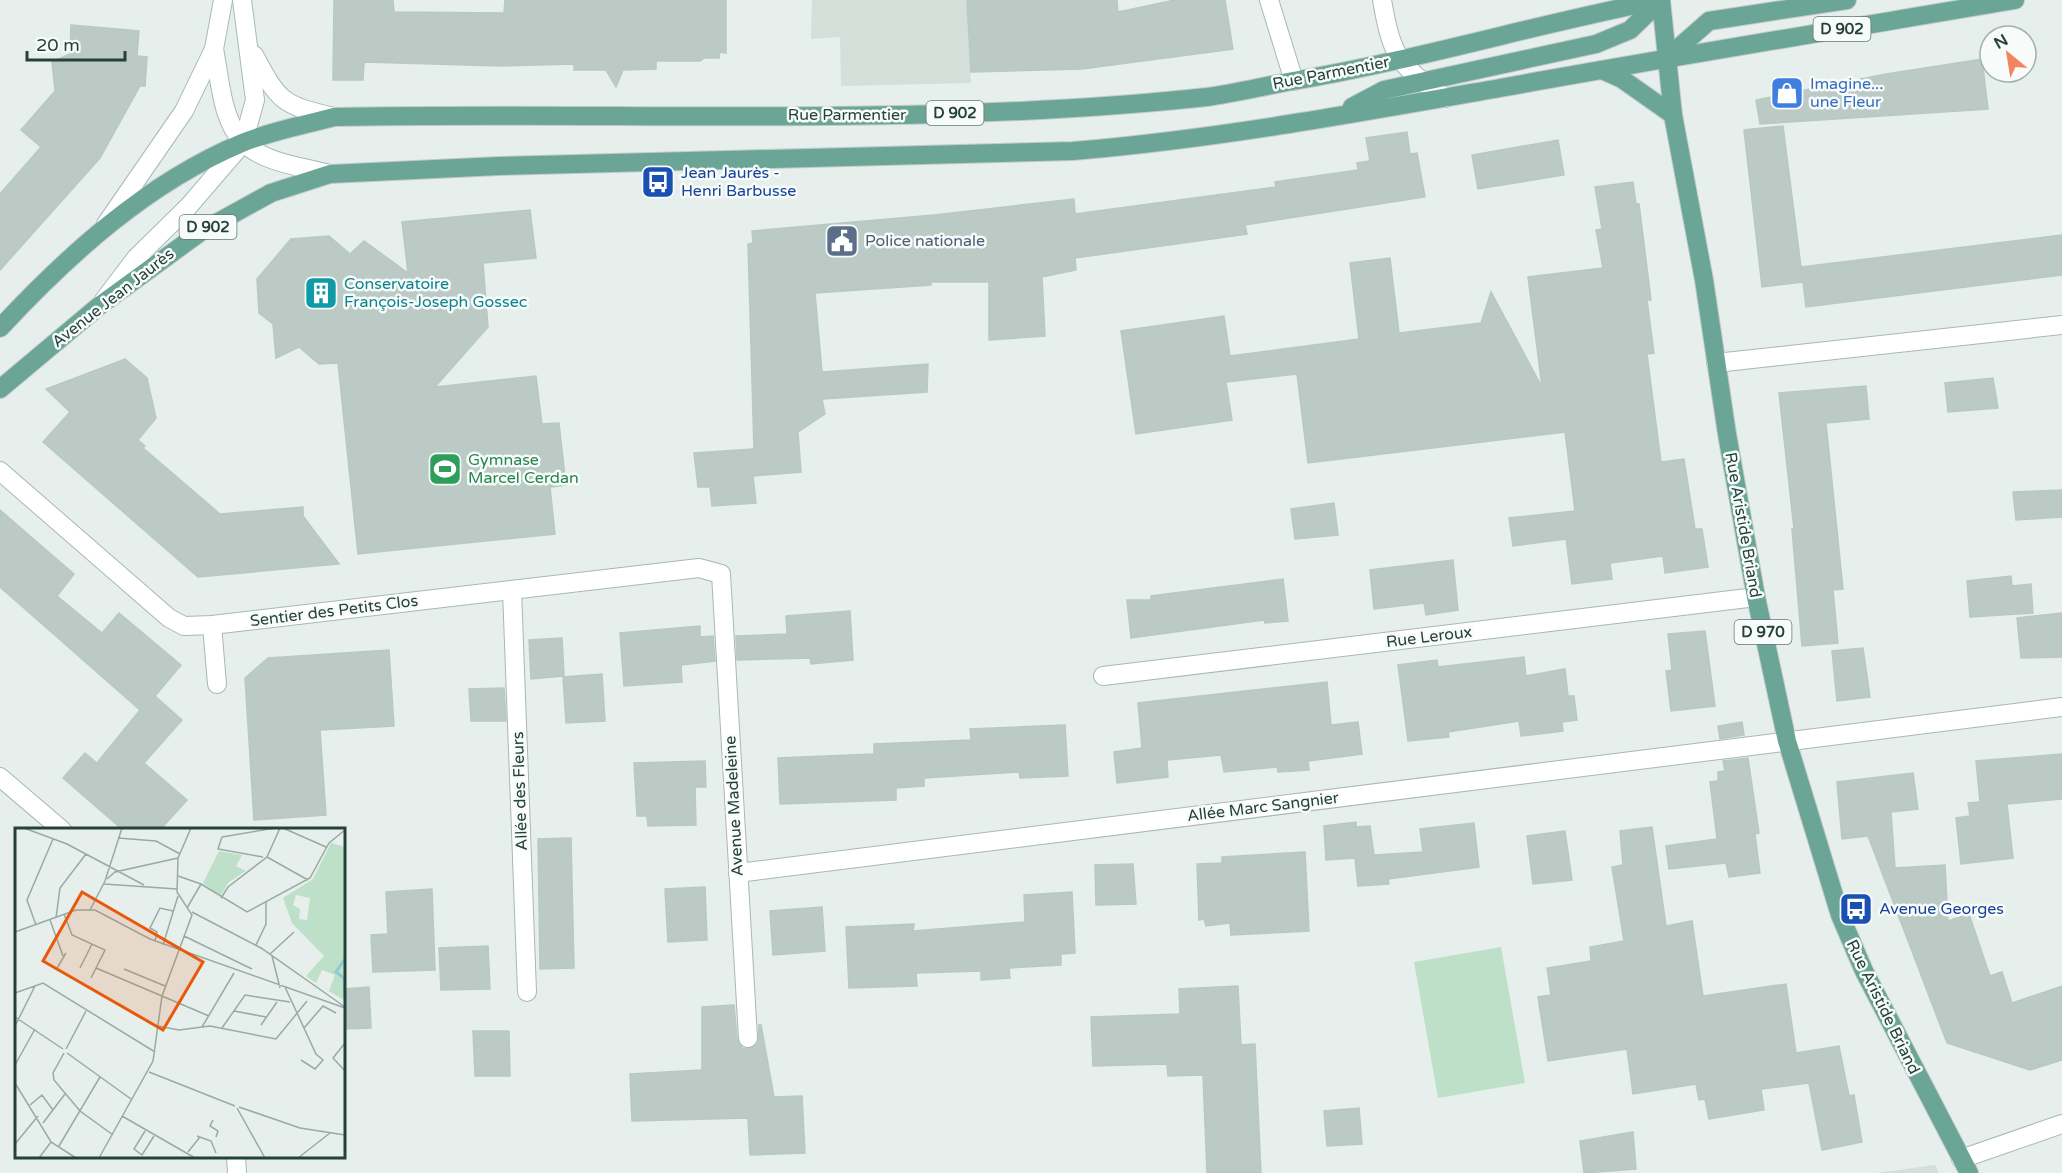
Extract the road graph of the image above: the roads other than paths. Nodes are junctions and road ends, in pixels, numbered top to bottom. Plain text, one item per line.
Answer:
1 (223, 0) edge
2 (242, 0) edge
3 (1269, 0) edge
4 (1382, 0) edge
5 (1661, 0) edge
6 (1847, 0) edge
7 (2015, 0) edge
8 (249, 46) junction
9 (214, 49) junction
10 (1668, 57) junction
11 (1398, 60) junction
12 (1602, 70) junction
13 (1294, 81) junction
14 (1421, 81) junction
15 (1446, 98) junction
16 (1337, 115) junction
17 (1673, 115) junction
18 (334, 117) junction
19 (243, 143) junction
20 (330, 174) junction
21 (103, 230) junction
22 (99, 306) junction
23 (2062, 326) edge
24 (0, 328) edge
25 (1716, 363) junction
26 (0, 389) edge
27 (0, 471) edge
28 (721, 574) joint
29 (512, 590) junction
30 (1756, 597) junction
31 (212, 626) junction
32 (1102, 676) dead end
33 (217, 684) dead end
34 (2062, 707) edge
35 (1787, 741) junction
36 (0, 777) edge
37 (60, 828) edge
38 (738, 873) junction
39 (527, 992) dead end
40 (748, 1038) dead end
41 (2062, 1124) edge
42 (236, 1158) edge
43 (1965, 1166) edge
44 (237, 1173) edge

1 - 9 street
2 - 8 street
3 - 13 street
4 - 11 street
5 - 10 main road, Rue Aristide Briand
5 - 11 main road, Rue Parmentier / D 902
5 - 14 main road
6 - 10 main road
7 - 10 main road, D 902
8 - 18 street
8 - 19 street
9 - 19 street
9 - 21 street
10 - 12 main road, D 902
10 - 17 main road, Rue Aristide Briand / D 970
11 - 13 main road, Rue Parmentier / D 902
11 - 14 street
12 - 15 main road, D 902
12 - 17 main road
13 - 18 main road, Rue Parmentier / D 902
14 - 15 street
14 - 16 main road
15 - 16 main road, D 902
16 - 20 main road, D 902
17 - 25 main road, Rue Aristide Briand / D 970
18 - 19 main road, Rue Parmentier / D 902
19 - 20 street
19 - 21 main road, D 902
19 - 22 street
20 - 22 main road, Avenue Jean Jaurès / D 902
21 - 24 main road, D 902
22 - 26 main road, Avenue Jean Jaurès / D 902
23 - 25 street
25 - 30 main road, Rue Aristide Briand / D 970
27 - 31 street, Sentier des Petits Clos
28 - 29 street, Sentier des Petits Clos
28 - 38 street, Avenue Madeleine
29 - 31 street, Sentier des Petits Clos
29 - 39 street, Allée des Fleurs
30 - 32 street, Rue Leroux
30 - 35 main road, Rue Aristide Briand / D 970
31 - 33 street
34 - 35 street
35 - 38 street, Allée Marc Sangnier
35 - 43 main road, Rue Aristide Briand / D 970
36 - 37 street
38 - 40 street, Avenue Madeleine
41 - 43 street
42 - 44 street

